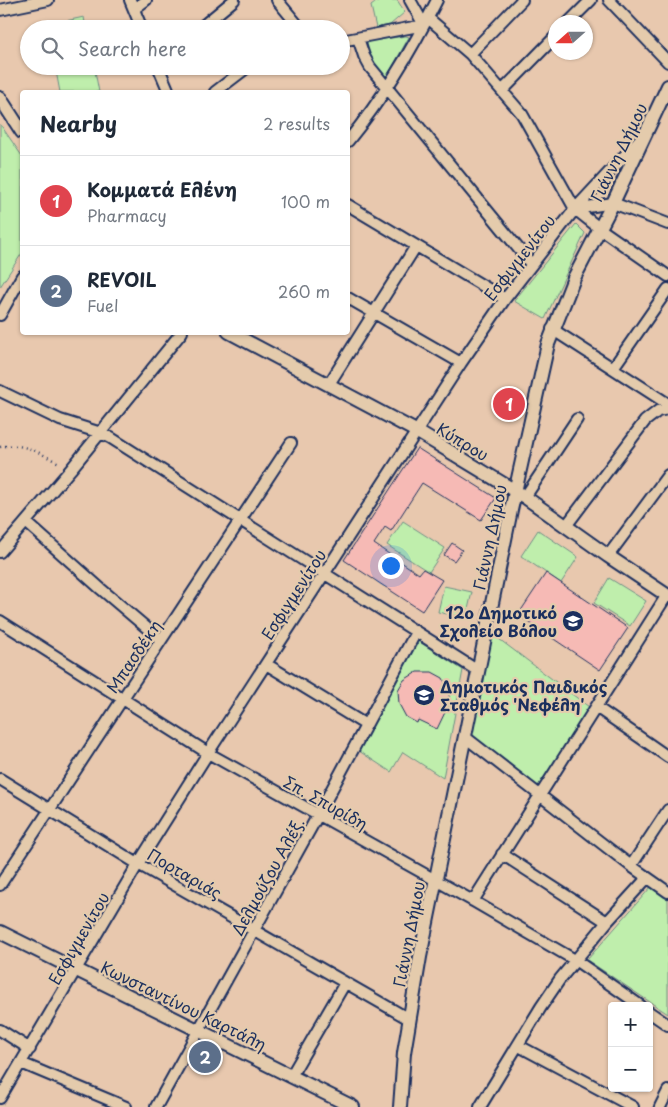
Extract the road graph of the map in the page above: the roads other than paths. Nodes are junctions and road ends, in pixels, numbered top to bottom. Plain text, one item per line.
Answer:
1 (48, 0) edge
2 (146, 0) edge
3 (234, 0) edge
4 (277, 0) edge
5 (410, 0) edge
6 (437, 0) edge
7 (522, 0) edge
8 (591, 0) edge
9 (609, 0) edge
10 (132, 5) edge
11 (0, 10) edge
12 (576, 15) edge
13 (138, 20) edge
14 (210, 20) edge
15 (293, 20) edge
16 (426, 22) junction
17 (358, 38) junction
18 (350, 39) edge
19 (548, 44) edge
20 (470, 54) junction
21 (668, 62) edge
22 (162, 75) edge
23 (237, 75) edge
24 (388, 88) junction
25 (168, 90) edge
26 (217, 90) edge
27 (503, 90) junction
28 (667, 90) edge
29 (0, 98) edge
30 (20, 129) edge
31 (647, 131) junction
32 (350, 138) edge
33 (613, 203) junction
34 (350, 206) edge
35 (576, 209) junction
36 (668, 224) edge
37 (599, 228) junction
38 (416, 246) junction
39 (532, 264) junction
40 (668, 276) edge
41 (20, 280) edge
42 (668, 289) edge
43 (350, 299) edge
44 (504, 299) junction
45 (374, 313) junction
46 (0, 315) edge
47 (552, 329) junction
48 (180, 335) edge
49 (235, 335) edge
50 (461, 363) junction
51 (613, 368) junction
52 (329, 384) junction
53 (0, 391) edge
54 (668, 404) edge
55 (668, 409) edge
56 (577, 418) dead end
57 (416, 431) junction
58 (101, 433) junction
59 (291, 443) dead end
60 (668, 474) edge
61 (520, 494) junction
62 (242, 520) junction
63 (26, 522) junction
64 (566, 526) junction
65 (0, 552) edge
66 (608, 556) junction
67 (324, 574) junction
68 (667, 596) edge
69 (0, 620) edge
70 (416, 632) junction
71 (162, 640) junction
72 (266, 664) junction
73 (478, 671) junction
74 (123, 698) junction
75 (596, 706) junction
76 (366, 725) junction
77 (465, 737) junction
78 (208, 753) junction
79 (668, 757) edge
80 (0, 779) edge
81 (540, 796) junction
82 (49, 809) junction
83 (668, 810) edge
84 (318, 815) junction
85 (502, 854) junction
86 (138, 864) junction
87 (631, 866) junction
88 (647, 878) junction
89 (436, 880) junction
90 (0, 886) edge
91 (668, 892) edge
92 (473, 900) junction
93 (607, 922) junction
94 (254, 931) junction
95 (0, 932) edge
96 (575, 960) junction
97 (76, 970) junction
98 (345, 983) junction
99 (635, 1002) edge
100 (653, 1015) edge
101 (409, 1019) junction
102 (668, 1025) edge
103 (0, 1030) edge
104 (198, 1030) junction
105 (228, 1046) junction
106 (518, 1046) junction
107 (30, 1049) junction
108 (182, 1060) junction
109 (21, 1063) junction
110 (291, 1076) junction
111 (668, 1090) edge
112 (0, 1098) edge
113 (126, 1107) edge
114 (156, 1107) edge
115 (353, 1107) edge
116 (400, 1107) edge
117 (480, 1107) edge
118 (632, 1107) edge
119 (660, 1107) edge

1 - 11 street
2 - 10 street
3 - 14 street
4 - 15 street
5 - 16 street
6 - 16 street
7 - 20 street
8 - 12 street
9 - 21 street
10 - 13 street
16 - 17 street
16 - 20 street
16 - 24 street
17 - 18 street
17 - 24 street
19 - 27 street
20 - 27 street
22 - 25 street
23 - 26 street
24 - 32 street
24 - 39 street
27 - 35 street
28 - 31 street, Γιάννη Δήμου
29 - 30 street
31 - 33 street, Γιάννη Δήμου
31 - 35 street, Εσφιγμενίτου
33 - 35 street
33 - 36 street
33 - 37 street, Γιάννη Δήμου
34 - 38 street
35 - 37 street
35 - 39 street, Εσφιγμενίτου
37 - 40 street
37 - 47 street, Γιάννη Δήμου
38 - 44 street
38 - 45 street
39 - 44 street, Εσφιγμενίτου
41 - 46 street
42 - 51 street
43 - 45 street
44 - 50 street, Εσφιγμενίτου
45 - 50 street
45 - 52 street
47 - 51 street
47 - 61 street, Γιάννη Δήμου
48 - 58 street
49 - 52 street, Κύπρου
50 - 57 street, Εσφιγμενίτου
51 - 54 street
52 - 57 street, Κύπρου
53 - 58 street
55 - 64 street
56 - 61 street
57 - 61 street, Κύπρου
57 - 67 street, Εσφιγμενίτου
58 - 62 street
58 - 63 street
59 - 62 street, Μπασδέκη
60 - 66 street
61 - 64 street, Κύπρου
61 - 73 street, Γιάννη Δήμου
62 - 67 street
62 - 71 street, Μπασδέκη
63 - 65 street
63 - 71 street
64 - 66 street, Κύπρου
66 - 68 street, Κύπρου
67 - 70 street
67 - 72 street, Εσφιγμενίτου
68 - 75 street
69 - 74 street, Σπ. Σπυρίδη
70 - 73 street
70 - 76 street, Δελμούζου Αλέξ.
71 - 74 street, Μπασδέκη
72 - 76 street
72 - 78 street, Εσφιγμενίτου
73 - 77 street, Γιάννη Δήμου
74 - 78 street, Σπ. Σπυρίδη
74 - 82 street, Μπασδέκη
75 - 79 street
75 - 81 street
76 - 84 street, Δελμούζου Αλέξ.
77 - 81 street
77 - 89 street, Γιάννη Δήμου
78 - 84 street, Σπ. Σπυρίδη
78 - 86 street, Εσφιγμενίτου
80 - 82 street, Πορταριάς
81 - 85 street
81 - 87 street
82 - 86 street, Πορταριάς
82 - 90 street, Μπασδέκη
83 - 87 street
84 - 89 street, Σπ. Σπυρίδη
84 - 94 street, Δελμούζου Αλέξ.
85 - 92 street
85 - 93 street
86 - 94 street, Πορταριάς
86 - 97 street, Εσφιγμενίτου
87 - 88 street
88 - 91 street
88 - 93 street
89 - 92 street, Σπ. Σπυρίδη
89 - 101 street, Γιάννη Δήμου
92 - 96 street, Σπ. Σπυρίδη
93 - 96 street
94 - 98 street, Πορταριάς
94 - 104 street, Δελμούζου Αλέξ.
95 - 97 street, Κωνσταντίνου Καρτάλη
96 - 99 street, Σπ. Σπυρίδη
96 - 106 street
97 - 104 street, Κωνσταντίνου Καρτάλη
97 - 107 street, Εσφιγμενίτου
98 - 101 street, Πορταριάς
98 - 110 street
100 - 102 street
101 - 116 street, Γιάννη Δήμου
103 - 107 street
104 - 105 street, Κωνσταντίνου Καρτάλη
104 - 108 street, Δελμούζου Αλέξ.
105 - 108 lane
105 - 110 street, Κωνσταντίνου Καρτάλη
106 - 117 street
106 - 118 street
107 - 109 street, Εσφιγμενίτου
108 - 114 street, Δελμούζου Αλέξ.
109 - 112 street, Εσφιγμενίτου
109 - 113 street
110 - 115 street, Κωνσταντίνου Καρτάλη
111 - 119 street

